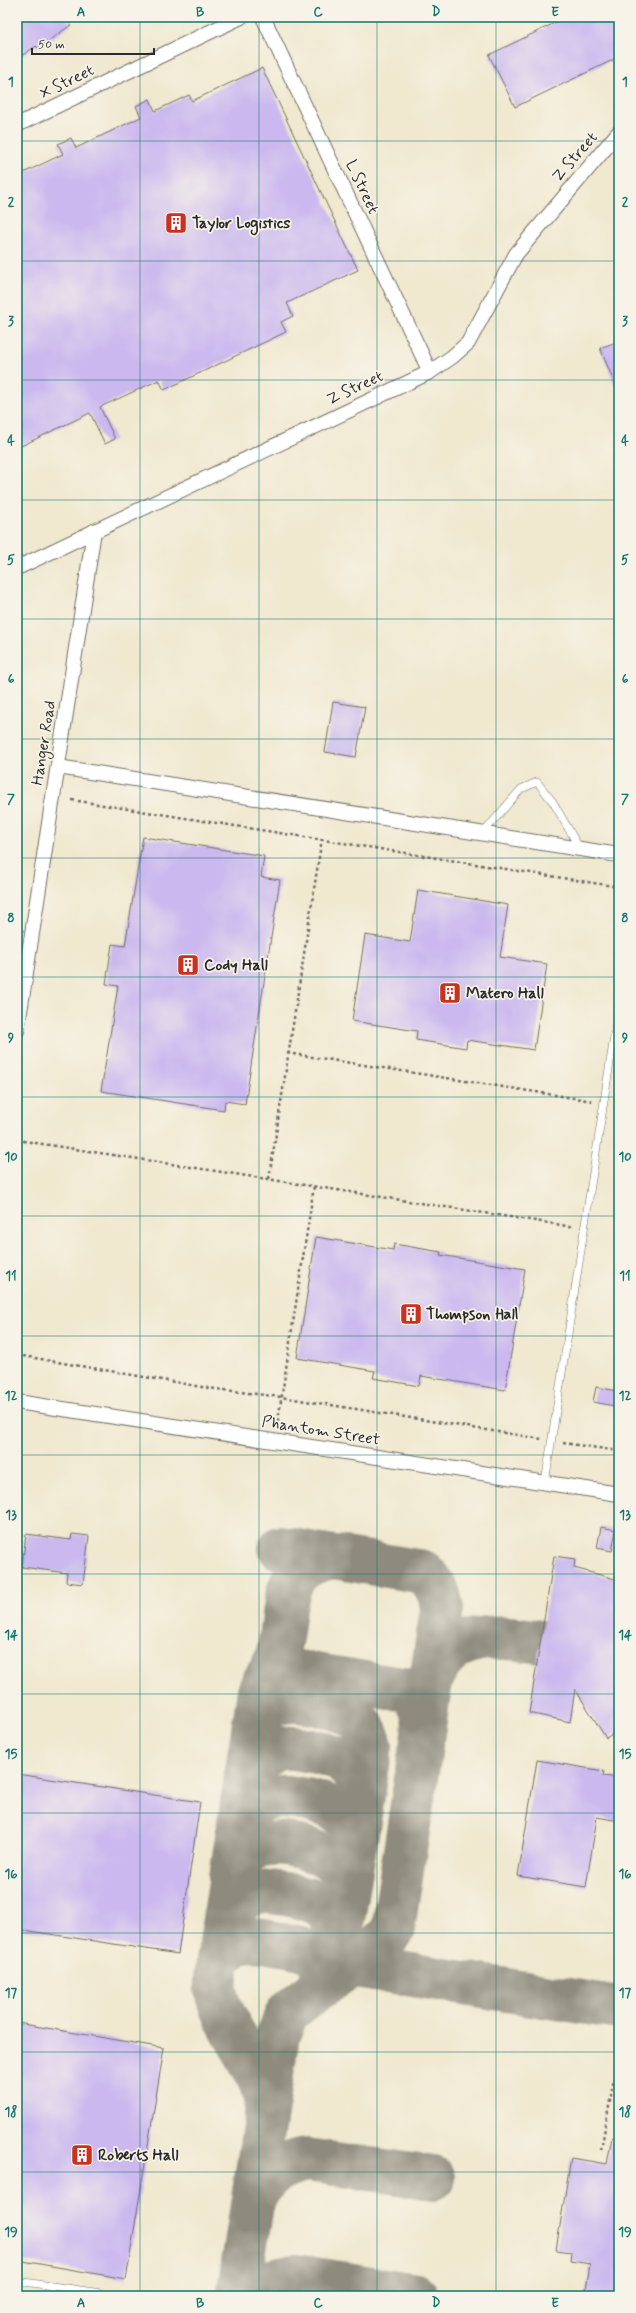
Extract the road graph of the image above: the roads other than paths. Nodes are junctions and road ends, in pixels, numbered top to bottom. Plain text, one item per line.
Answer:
1 (241, 17) edge
2 (263, 17) edge
3 (17, 125) edge
4 (619, 132) edge
5 (430, 372) junction
6 (94, 531) junction
7 (17, 568) edge
8 (58, 767) junction
9 (482, 834) junction
10 (580, 849) junction
11 (619, 855) edge
12 (619, 1004) edge
13 (17, 1031) edge
14 (17, 1402) edge
15 (545, 1483) junction
16 (619, 1494) edge
17 (17, 2281) edge
18 (101, 2293) dead end

1 - 3 street, X Street
2 - 5 street, L Street
4 - 5 street, Z Street
5 - 6 street, Z Street
6 - 7 street, Z Street
6 - 8 street, Hanger Road
8 - 9 street
8 - 13 street, Hanger Road
9 - 10 street
9 - 10 lane
10 - 11 street
12 - 15 lane
14 - 15 street, Phantom Street
15 - 16 street, Phantom Street
17 - 18 lane

